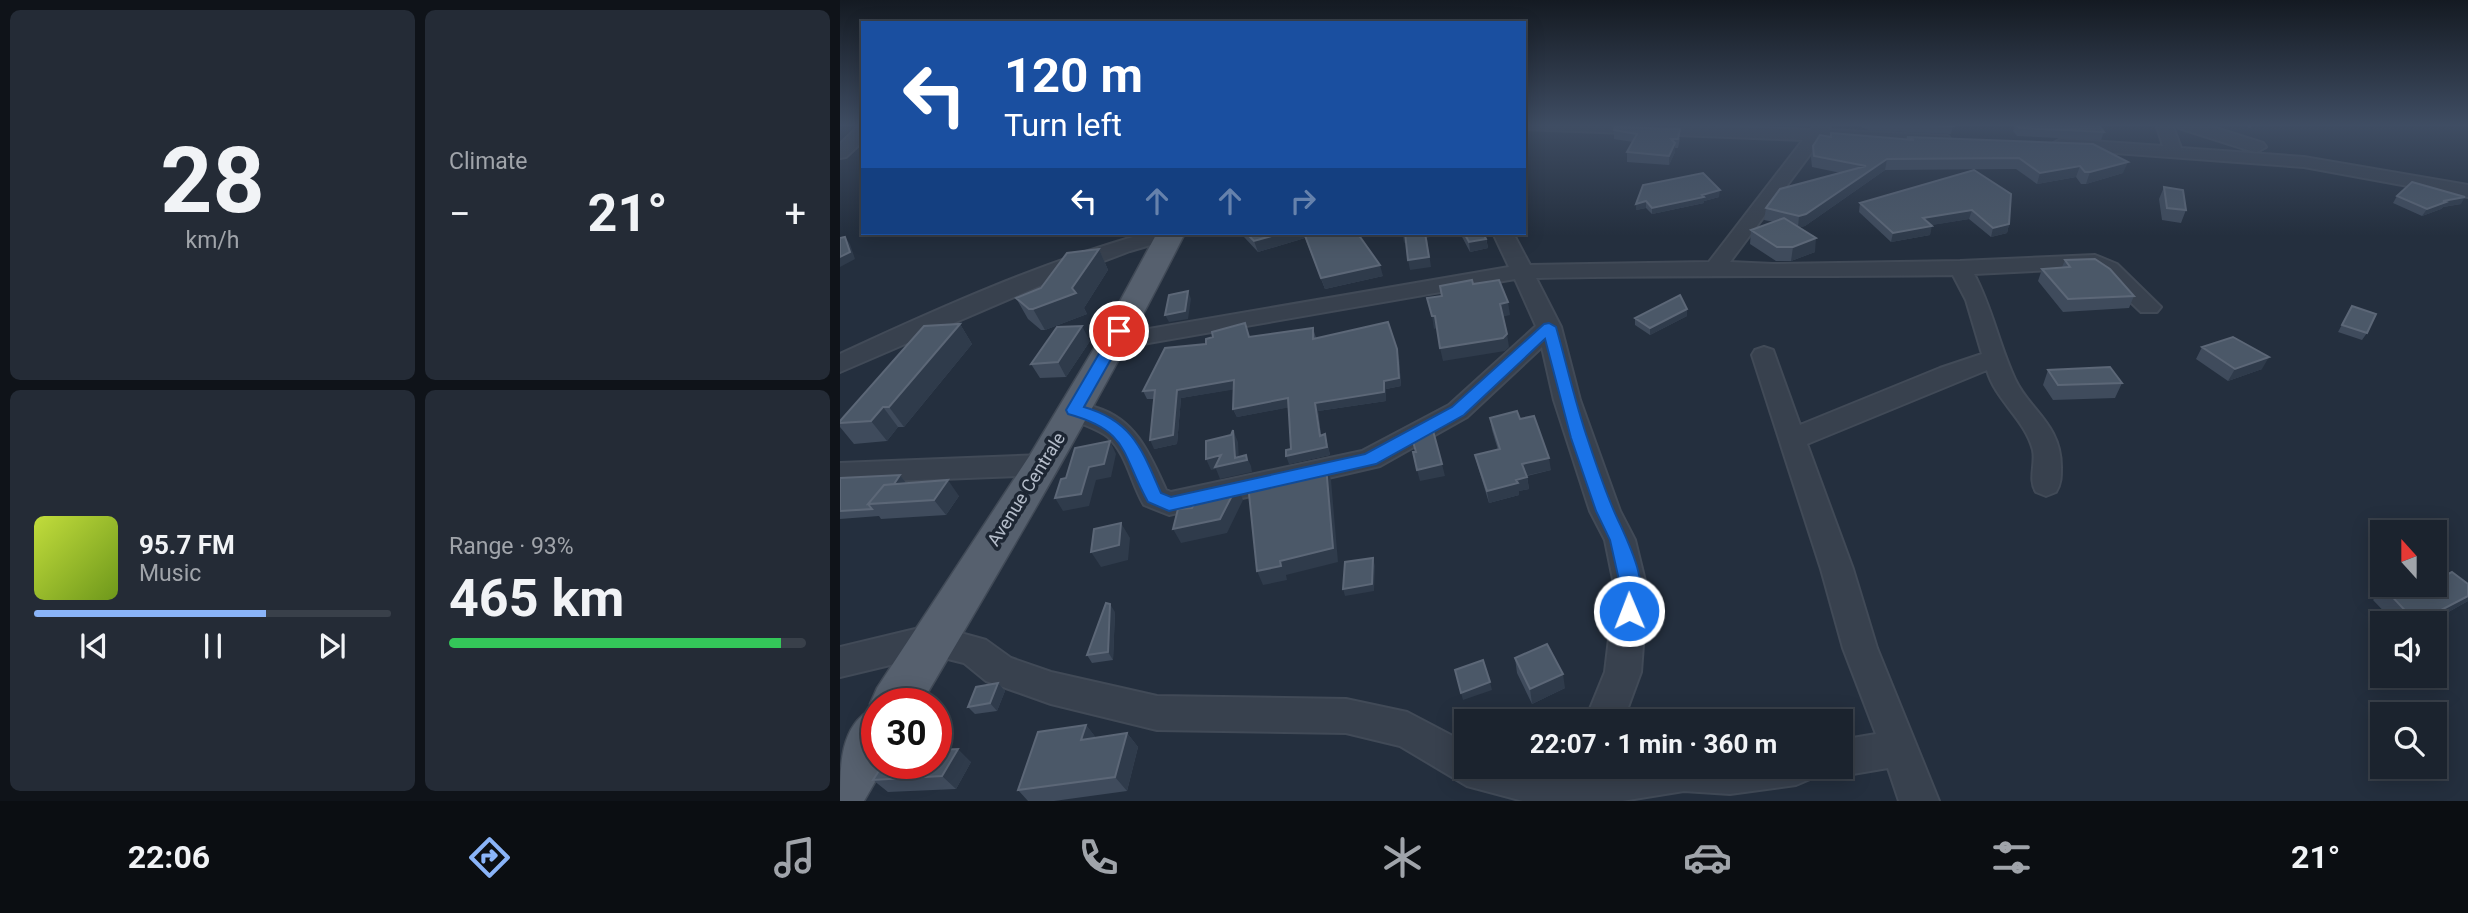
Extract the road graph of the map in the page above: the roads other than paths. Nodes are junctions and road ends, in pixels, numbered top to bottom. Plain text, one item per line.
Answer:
1 (1795, 161) edge
2 (2297, 161) edge
3 (2304, 162) joint
4 (2468, 191) edge
5 (1164, 235) edge
6 (1170, 235) edge
7 (1504, 235) edge
8 (1715, 268) junction
9 (1959, 268) junction
10 (1520, 272) junction
11 (2149, 307) dead end
12 (1549, 327) junction
13 (1114, 342) junction
14 (1764, 355) dead end
15 (1996, 358) junction
16 (840, 364) edge
17 (1074, 410) junction
18 (1792, 439) junction
19 (1043, 465) junction
20 (840, 473) edge
21 (2046, 485) dead end
22 (932, 640) junction
23 (840, 662) edge
24 (904, 688) edge
25 (1609, 709) edge
26 (1900, 748) junction
27 (1454, 756) edge
28 (1853, 756) edge
29 (861, 757) edge
30 (1515, 779) edge
31 (1616, 779) edge
32 (1578, 785) edge
33 (840, 792) edge
34 (1919, 801) edge

1 - 8 street
2 - 3 street
3 - 4 street
5 - 16 street
6 - 13 main road, Avenue Centrale
7 - 10 street
8 - 9 street
8 - 10 street
9 - 11 street
9 - 15 street
10 - 12 street
10 - 13 street
12 - 17 street
12 - 25 street
13 - 17 main road, Avenue Centrale
14 - 18 street
15 - 18 street
15 - 21 street
17 - 19 main road, Avenue Centrale
18 - 26 street
19 - 20 street
19 - 22 main road, Avenue Centrale
22 - 23 street
22 - 24 main road, Avenue Centrale
22 - 27 street
26 - 28 street
26 - 34 street
29 - 33 main road
30 - 32 street
31 - 32 street

